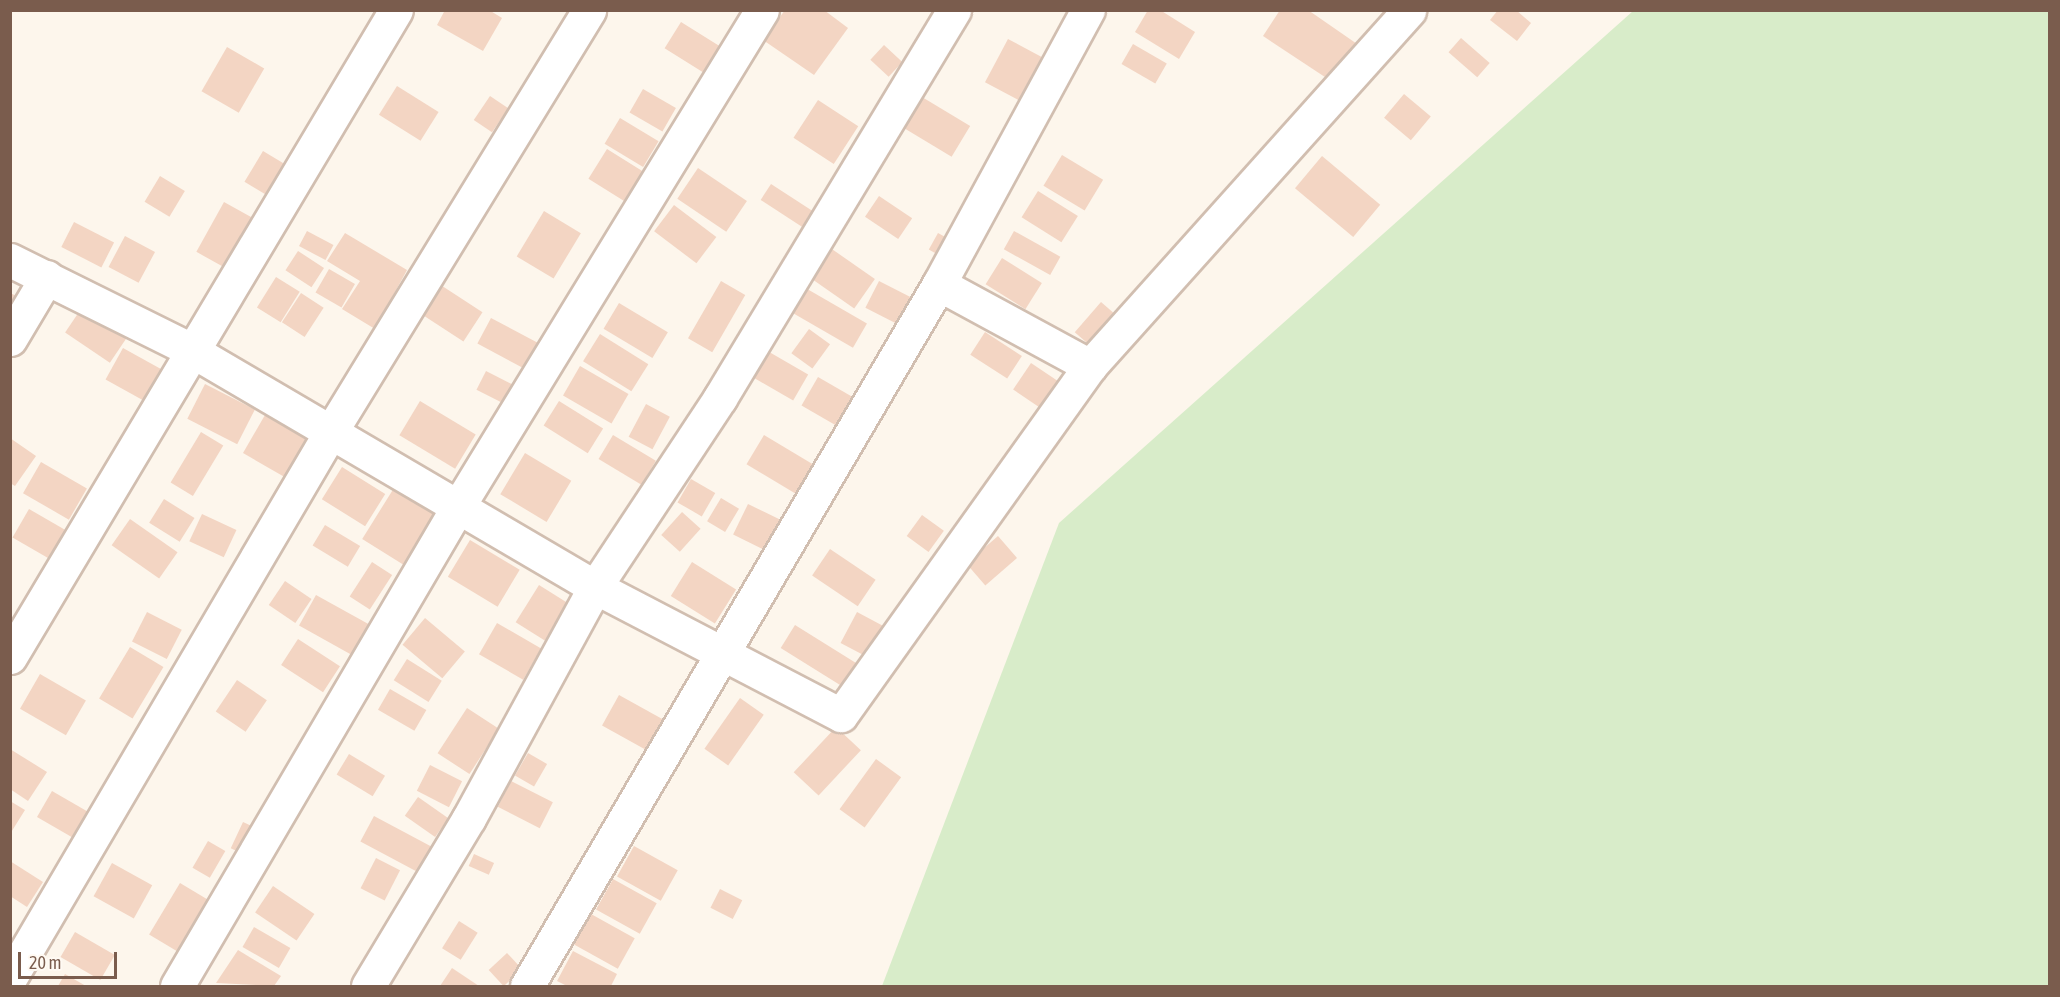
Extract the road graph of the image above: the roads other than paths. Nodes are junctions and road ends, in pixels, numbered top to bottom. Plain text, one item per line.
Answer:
1 (396, 10) edge
2 (589, 10) edge
3 (762, 10) edge
4 (954, 10) edge
5 (1088, 10) edge
6 (1394, 15) edge
7 (10, 260) edge
8 (47, 277) junction
9 (939, 284) junction
10 (10, 339) edge
11 (191, 350) junction
12 (1089, 366) junction
13 (330, 433) junction
14 (459, 505) junction
15 (595, 587) junction
16 (10, 657) edge
17 (722, 657) junction
18 (10, 978) edge
19 (177, 987) edge
20 (368, 987) edge
21 (527, 987) edge

1 - 11 street
2 - 13 street
3 - 14 street
4 - 15 street
5 - 9 street
6 - 12 street
7 - 8 street
8 - 10 street
8 - 11 street
9 - 12 street
9 - 17 street
11 - 13 street
11 - 16 street
12 - 17 street
13 - 14 street
13 - 18 street
14 - 15 street
14 - 19 street
15 - 17 street
15 - 20 street
17 - 21 street

